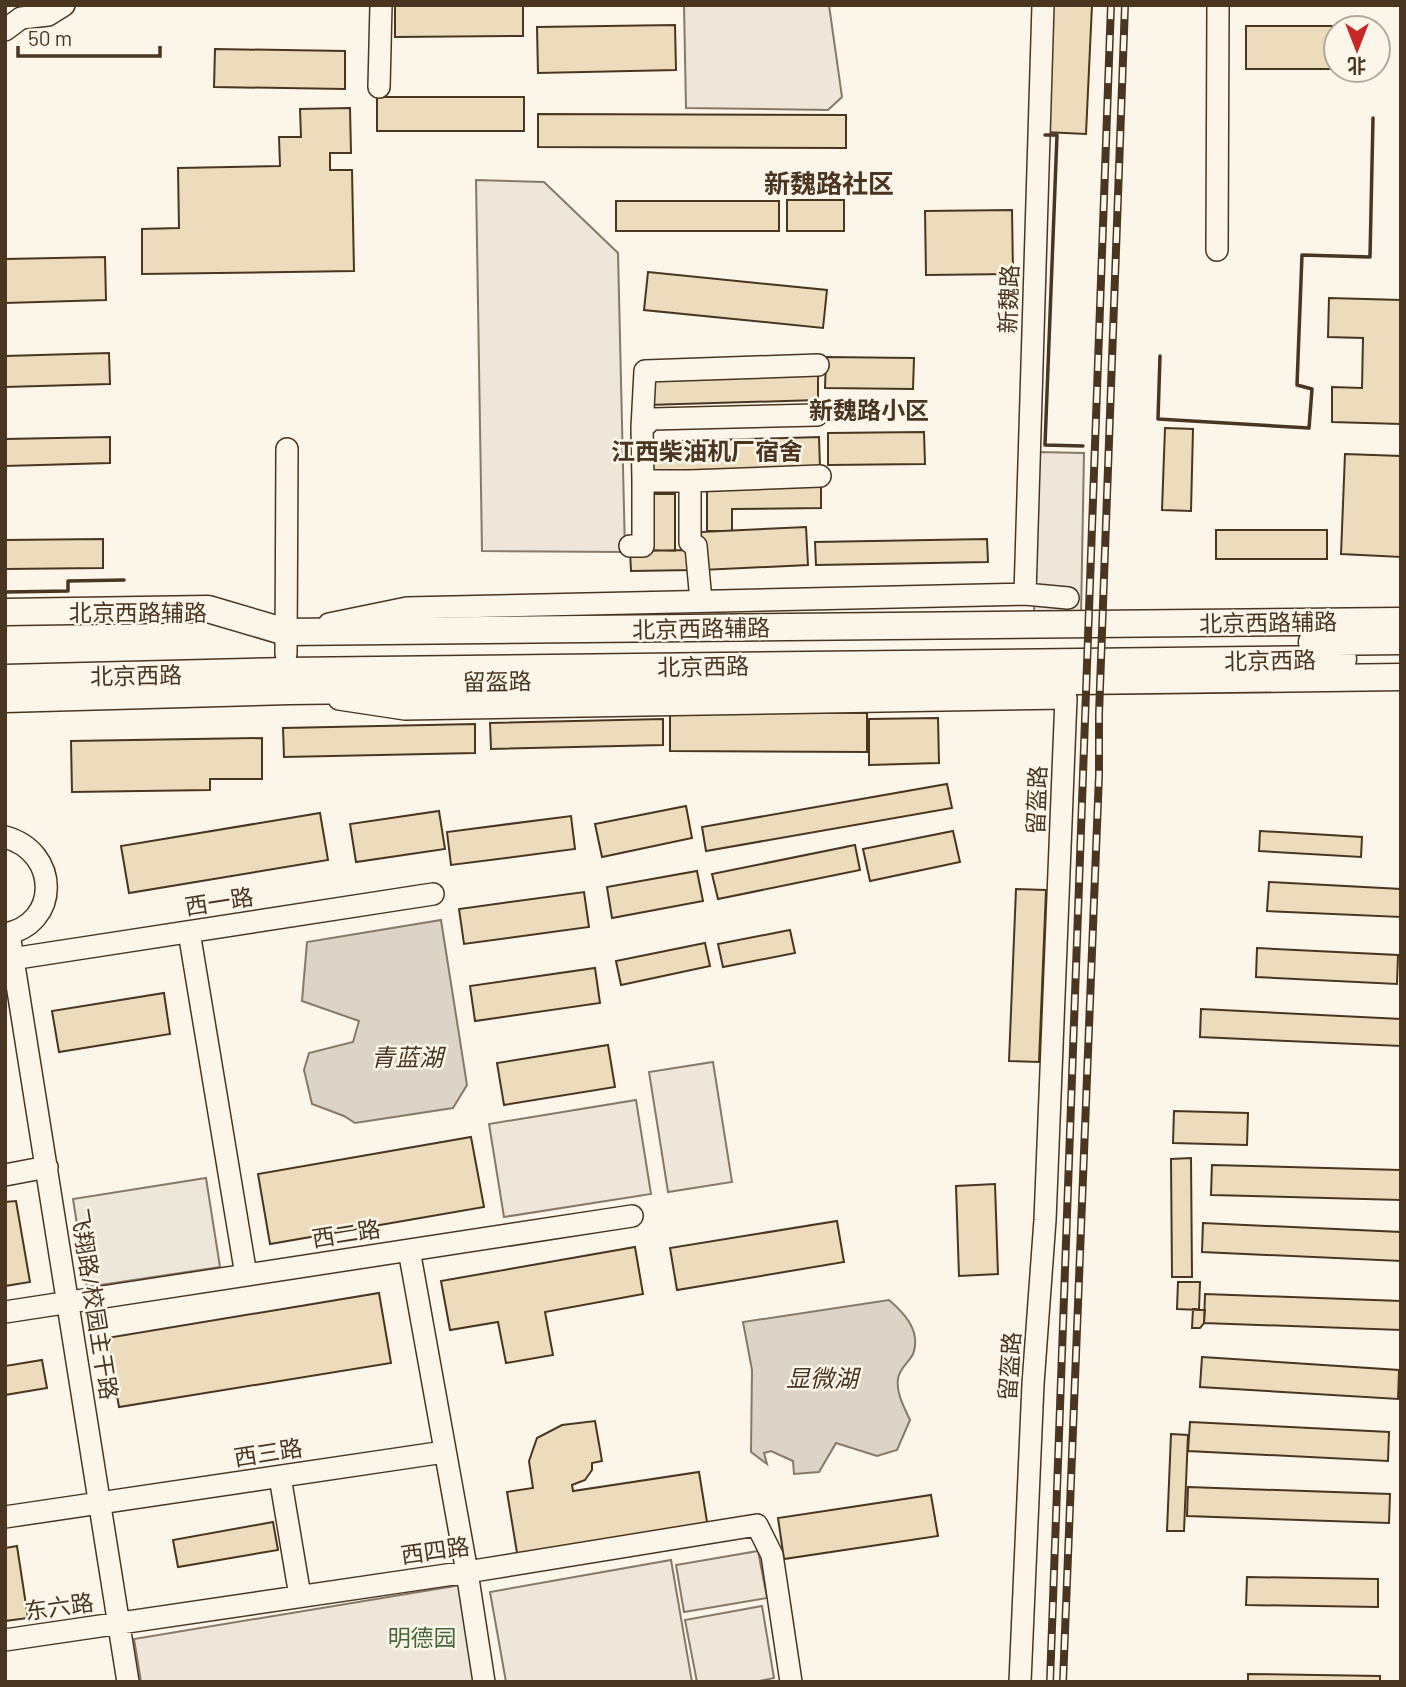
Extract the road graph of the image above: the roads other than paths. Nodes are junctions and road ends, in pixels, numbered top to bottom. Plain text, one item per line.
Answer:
1 (64, 5) edge
2 (381, 5) edge
3 (1043, 5) edge
4 (1218, 5) edge
5 (5, 30) edge
6 (379, 87) dead end
7 (1216, 250) dead end
8 (817, 365) dead end
9 (817, 415) dead end
10 (642, 428) junction
11 (287, 449) dead end
12 (820, 476) dead end
13 (643, 481) junction
14 (690, 481) junction
15 (630, 546) dead end
16 (1025, 594) junction
17 (1068, 598) dead end
18 (701, 601) junction
19 (5, 612) edge
20 (1401, 621) edge
21 (1401, 641) edge
22 (286, 643) junction
23 (5, 659) edge
24 (1401, 659) edge
25 (1401, 677) edge
26 (5, 678) edge
27 (289, 691) junction
28 (5, 699) edge
29 (5, 837) edge
30 (433, 894) dead end
31 (189, 932) junction
32 (7, 934) edge
33 (9, 959) edge
34 (47, 1167) junction
35 (5, 1175) edge
36 (632, 1216) dead end
37 (409, 1250) junction
38 (246, 1275) junction
39 (69, 1303) junction
40 (5, 1312) edge
41 (444, 1452) junction
42 (280, 1477) junction
43 (99, 1504) junction
44 (5, 1517) edge
45 (467, 1572) junction
46 (300, 1596) junction
47 (119, 1624) junction
48 (5, 1640) edge
49 (128, 1682) edge
50 (484, 1682) edge
51 (791, 1682) edge
52 (1020, 1682) edge

1 - 5 street
2 - 6 street
3 - 16 street, 新魏路
4 - 7 street
8 - 10 street
9 - 10 street
10 - 13 street
11 - 22 street
12 - 14 street
13 - 14 street
13 - 15 street
14 - 18 street
16 - 17 street
16 - 18 street
18 - 22 street
19 - 22 main road, 北京西路辅路
20 - 22 main road, 北京西路辅路
21 - 22 main road, 北京西路
22 - 23 main road, 北京西路
24 - 26 main road, 北京西路
25 - 27 main road
27 - 28 main road
27 - 52 street, 留盔路
29 - 32 street, 飞翔路/校园主干路
30 - 31 street, 西一路
31 - 33 street, 西一路
31 - 38 street
32 - 33 street, 飞翔路/校园主干路
33 - 34 street, 飞翔路/校园主干路
34 - 35 street
34 - 39 street, 飞翔路/校园主干路
36 - 37 street, 西二路
37 - 38 street, 西二路
37 - 41 street
38 - 39 street, 西二路
39 - 40 street, 西二路
39 - 43 street, 飞翔路/校园主干路
41 - 42 street, 西三路
41 - 45 street
42 - 43 street, 西三路
42 - 46 street
43 - 44 street, 西三路
43 - 47 street, 飞翔路/校园主干路
45 - 46 street, 西四路
45 - 50 street
45 - 51 street, 西四路
46 - 47 street, 西四路
47 - 48 street, 东六路
47 - 49 street, 飞翔路/校园主干路

